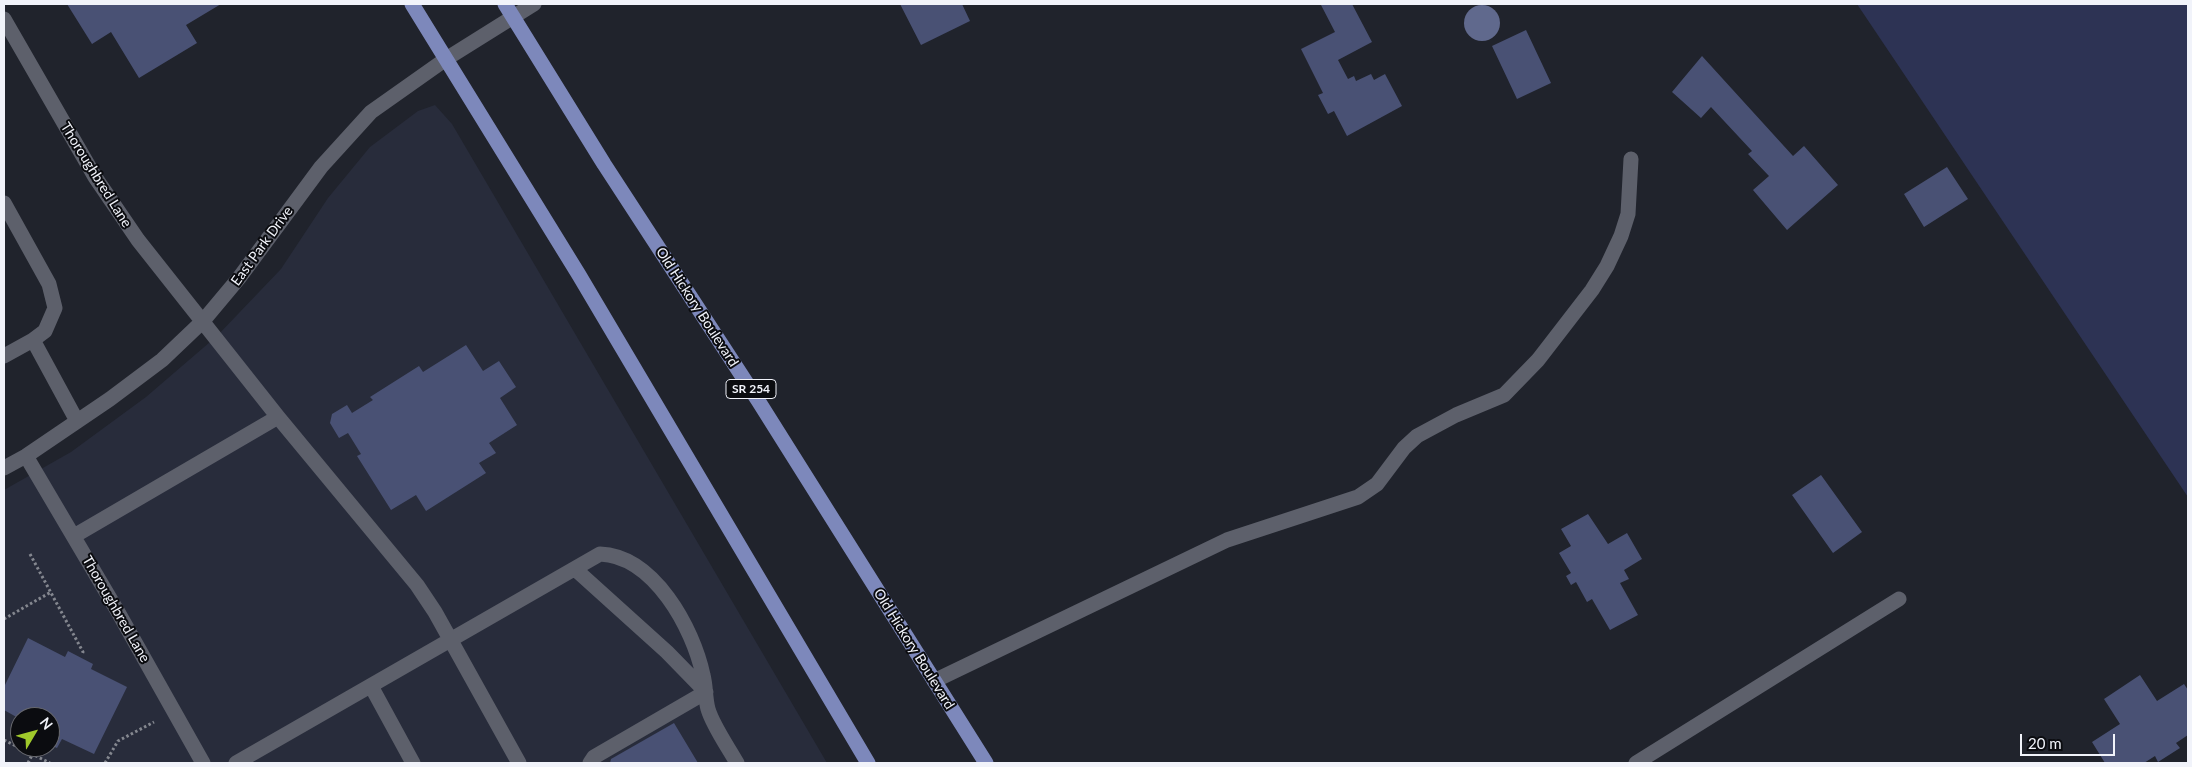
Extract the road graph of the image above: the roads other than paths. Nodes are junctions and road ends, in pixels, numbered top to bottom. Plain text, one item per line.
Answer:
1 (412, 4) edge
2 (534, 4) edge
3 (509, 10) edge
4 (4, 18) edge
5 (446, 59) junction
6 (1631, 159) dead end
7 (4, 203) edge
8 (202, 321) junction
9 (33, 340) junction
10 (4, 356) edge
11 (278, 417) junction
12 (76, 421) junction
13 (26, 456) junction
14 (4, 468) edge
15 (74, 536) junction
16 (575, 569) junction
17 (1899, 599) dead end
18 (450, 640) junction
19 (934, 681) junction
20 (371, 686) junction
21 (706, 692) junction
22 (203, 763) edge
23 (236, 763) edge
24 (413, 763) edge
25 (519, 763) edge
26 (590, 763) edge
27 (737, 763) edge
28 (868, 763) edge
29 (986, 763) edge
30 (1636, 763) edge

1 - 5 main road
2 - 3 street, East Park Drive
3 - 5 street, East Park Drive
3 - 19 main road, Old Hickory Boulevard / SR 254
4 - 8 street, Thoroughbred Lane
5 - 8 street, East Park Drive
5 - 28 main road
6 - 19 street
7 - 9 street
8 - 11 street, Thoroughbred Lane
8 - 12 street, East Park Drive
9 - 10 street
9 - 12 street
11 - 15 street
11 - 18 street, Thoroughbred Lane
12 - 13 street, East Park Drive
13 - 14 street, East Park Drive
13 - 15 street, Thoroughbred Lane
15 - 22 street, Thoroughbred Lane
16 - 18 street
16 - 21 street
16 - 21 street
17 - 30 street
18 - 20 street
18 - 25 street, Thoroughbred Lane
19 - 29 main road, Old Hickory Boulevard / SR 254
20 - 23 street
20 - 24 street
21 - 26 street
21 - 27 street

